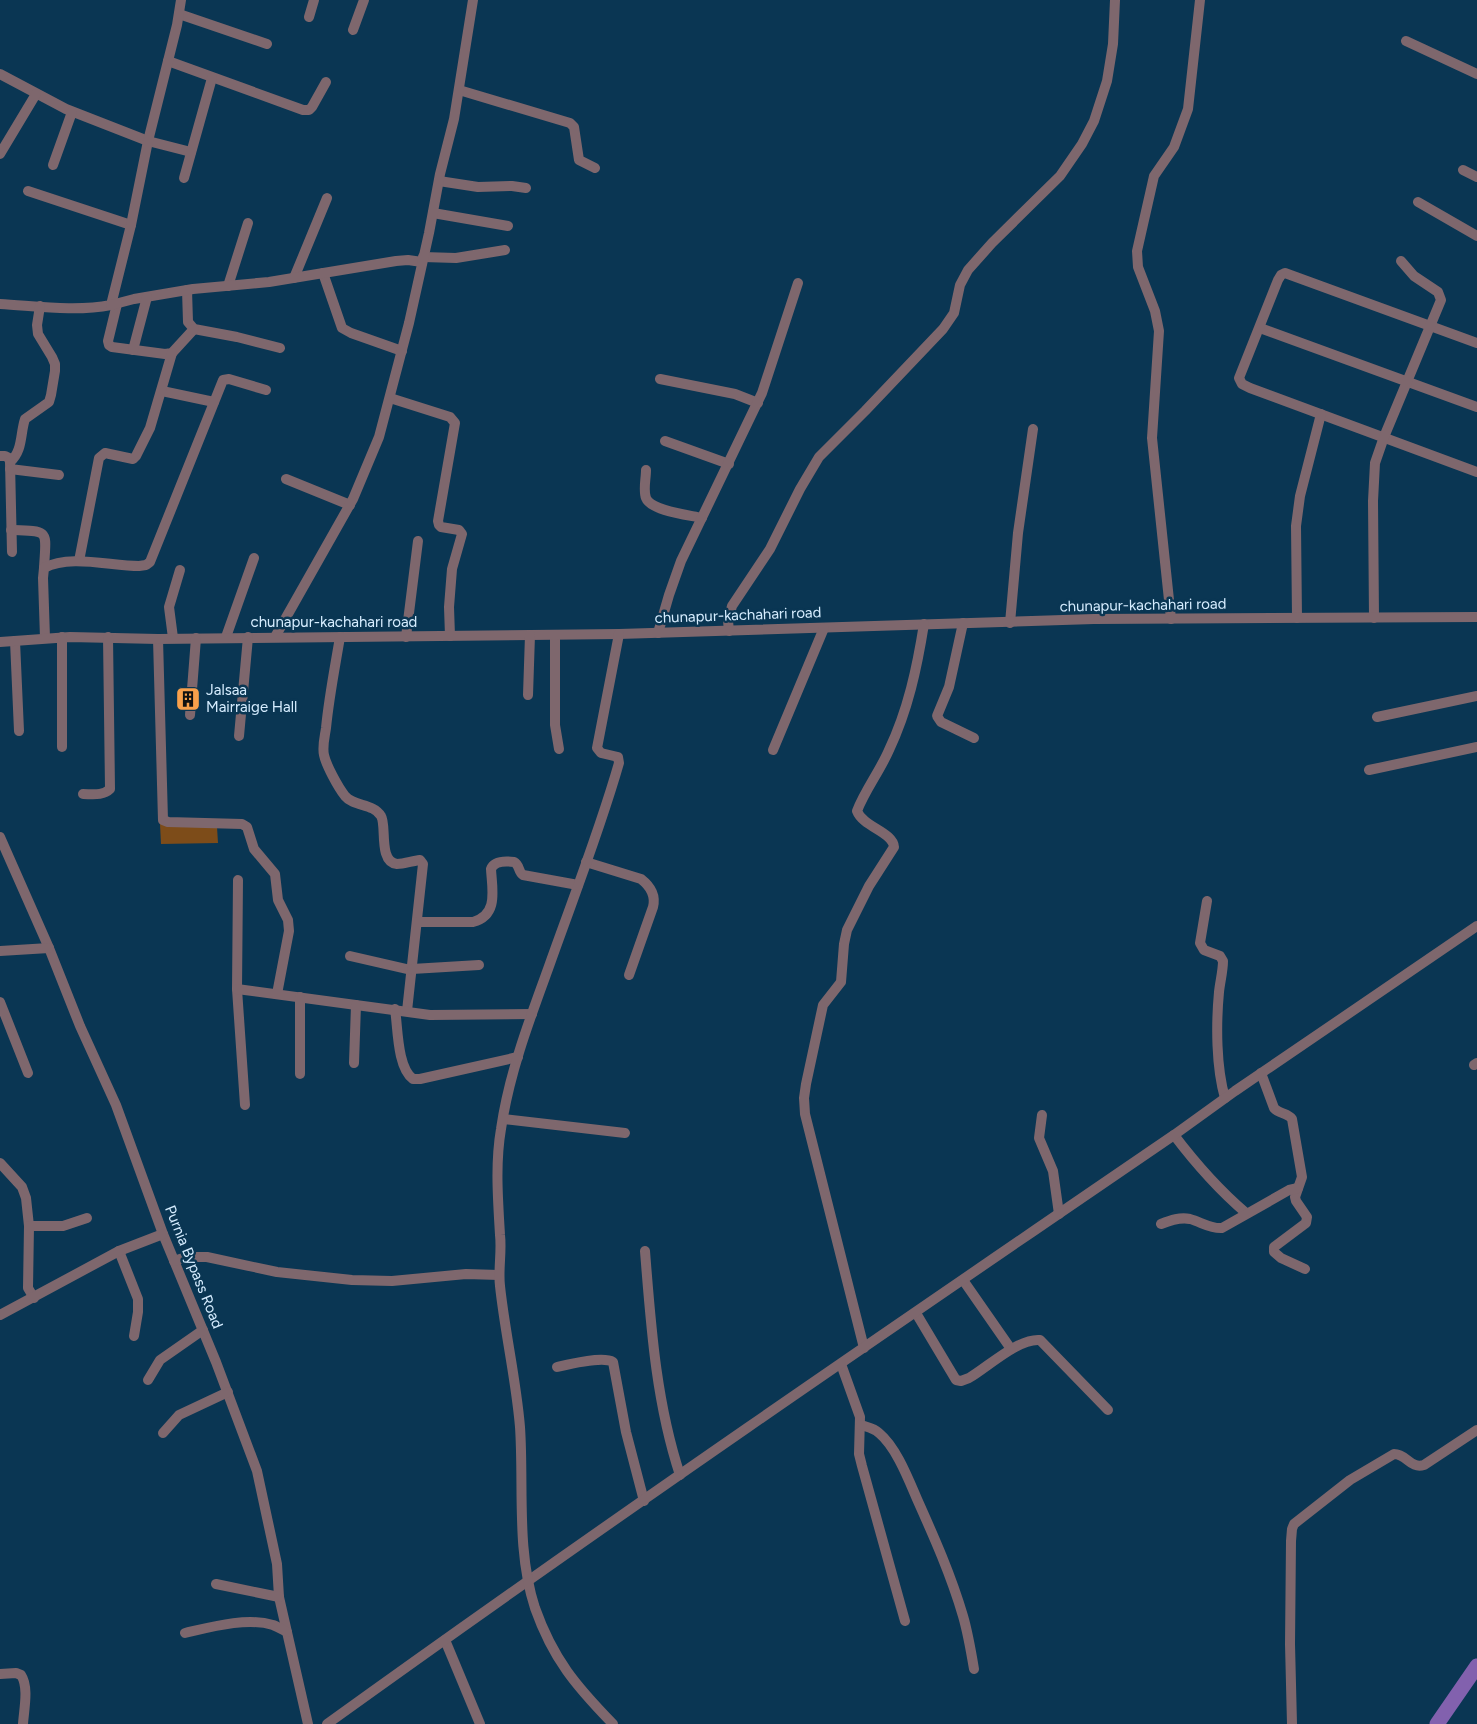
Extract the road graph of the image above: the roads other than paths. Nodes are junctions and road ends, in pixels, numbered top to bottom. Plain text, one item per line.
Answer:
1 (182, 0) edge
2 (314, 0) edge
3 (364, 0) edge
4 (473, 0) edge
5 (1115, 0) edge
6 (1200, 0) edge
7 (179, 14) junction
8 (309, 17) dead end
9 (353, 30) dead end
10 (1406, 40) dead end
11 (267, 44) dead end
12 (168, 62) junction
13 (0, 74) edge
14 (1477, 74) edge
15 (212, 78) junction
16 (326, 82) dead end
17 (459, 90) junction
18 (36, 94) junction
19 (72, 112) junction
20 (148, 141) junction
21 (191, 152) junction
22 (0, 154) edge
23 (53, 165) dead end
24 (595, 168) dead end
25 (1463, 170) dead end
26 (184, 178) dead end
27 (1477, 178) edge
28 (439, 181) junction
29 (526, 188) dead end
30 (28, 191) dead end
31 (326, 198) dead end
32 (1418, 202) dead end
33 (433, 213) junction
34 (248, 223) dead end
35 (131, 225) junction
36 (508, 226) dead end
37 (1477, 236) edge
38 (505, 250) dead end
39 (422, 260) junction
40 (1401, 262) dead end
41 (323, 273) junction
42 (294, 278) junction
43 (798, 283) dead end
44 (228, 286) junction
45 (187, 290) junction
46 (147, 297) junction
47 (0, 304) edge
48 (114, 304) junction
49 (40, 306) junction
50 (1429, 326) junction
51 (1260, 328) junction
52 (194, 329) junction
53 (1477, 344) edge
54 (280, 348) dead end
55 (133, 350) junction
56 (402, 351) junction
57 (172, 352) junction
58 (660, 379) dead end
59 (1406, 381) junction
60 (266, 390) dead end
61 (162, 391) junction
62 (390, 398) junction
63 (214, 402) junction
64 (758, 403) junction
65 (1477, 407) edge
66 (1321, 414) junction
67 (1032, 429) dead end
68 (1384, 437) junction
69 (665, 441) dead end
70 (0, 456) edge
71 (729, 464) junction
72 (10, 466) junction
73 (646, 470) dead end
74 (1477, 472) edge
75 (58, 475) dead end
76 (286, 479) dead end
77 (350, 505) junction
78 (702, 518) junction
79 (12, 530) junction
80 (418, 542) dead end
81 (12, 552) dead end
82 (254, 558) dead end
83 (79, 561) junction
84 (44, 568) junction
85 (180, 570) dead end
86 (1477, 617) edge
87 (1297, 618) junction
88 (1374, 618) junction
89 (1171, 619) junction
90 (1010, 622) junction
91 (963, 623) junction
92 (924, 624) junction
93 (824, 628) junction
94 (729, 631) junction
95 (658, 633) junction
96 (619, 634) junction
97 (530, 635) junction
98 (556, 635) junction
99 (450, 636) junction
100 (108, 637) junction
101 (226, 637) junction
102 (248, 637) junction
103 (275, 637) junction
104 (340, 637) junction
105 (406, 637) junction
106 (45, 638) junction
107 (62, 638) junction
108 (172, 638) junction
109 (196, 638) junction
110 (158, 639) junction
111 (15, 641) junction
112 (0, 642) edge
113 (528, 695) dead end
114 (1477, 696) edge
115 (190, 715) dead end
116 (1377, 718) dead end
117 (19, 731) dead end
118 (239, 736) dead end
119 (974, 738) dead end
120 (62, 747) dead end
121 (1477, 747) edge
122 (559, 749) dead end
123 (773, 750) dead end
124 (1369, 770) dead end
125 (83, 794) dead end
126 (0, 837) edge
127 (586, 862) junction
128 (238, 880) dead end
129 (578, 885) junction
130 (1207, 901) dead end
131 (417, 922) junction
132 (1477, 926) edge
133 (49, 948) junction
134 (0, 951) edge
135 (350, 956) dead end
136 (479, 965) dead end
137 (412, 969) junction
138 (629, 975) dead end
139 (237, 989) junction
140 (277, 994) junction
141 (300, 997) junction
142 (0, 1002) edge
143 (356, 1004) junction
144 (395, 1009) junction
145 (407, 1011) junction
146 (532, 1014) junction
147 (518, 1058) junction
148 (354, 1062) dead end
149 (28, 1073) dead end
150 (1261, 1073) junction
151 (300, 1074) dead end
152 (1226, 1098) junction
153 (245, 1105) dead end
154 (1042, 1115) dead end
155 (503, 1119) junction
156 (624, 1133) dead end
157 (1174, 1135) junction
158 (0, 1163) edge
159 (1298, 1188) junction
160 (1059, 1214) junction
161 (1246, 1214) junction
162 (87, 1218) dead end
163 (1161, 1224) dead end
164 (29, 1226) junction
165 (163, 1234) junction
166 (119, 1251) junction
167 (645, 1251) dead end
168 (174, 1260) junction
169 (1305, 1269) dead end
170 (499, 1275) junction
171 (963, 1280) junction
172 (34, 1298) junction
173 (916, 1312) junction
174 (0, 1315) edge
175 (203, 1330) junction
176 (134, 1336) dead end
177 (864, 1348) junction
178 (1011, 1349) junction
179 (841, 1364) junction
180 (557, 1367) dead end
181 (148, 1380) dead end
182 (228, 1392) junction
183 (1108, 1410) dead end
184 (861, 1425) junction
185 (1477, 1430) edge
186 (162, 1433) dead end
187 (680, 1475) junction
188 (644, 1501) junction
189 (529, 1582) junction
190 (216, 1584) dead end
191 (279, 1597) junction
192 (905, 1621) dead end
193 (287, 1632) junction
194 (185, 1633) dead end
195 (445, 1640) junction
196 (974, 1668) dead end
197 (0, 1674) edge
198 (23, 1724) edge
199 (308, 1724) edge
200 (327, 1724) edge
201 (480, 1724) edge
202 (613, 1724) edge
203 (1292, 1724) edge

1 - 7 street
2 - 8 street
3 - 9 street
4 - 17 street
5 - 94 street
6 - 89 street
7 - 11 street
7 - 12 street
10 - 14 street
12 - 15 street
12 - 20 street
13 - 18 street
15 - 16 street
15 - 21 street
17 - 24 street
17 - 28 street
18 - 19 street
18 - 22 street
19 - 20 street
19 - 23 street
20 - 21 street
20 - 35 street
21 - 26 street
25 - 27 street
28 - 29 street
28 - 33 street
30 - 35 street
31 - 42 street
32 - 37 street
33 - 36 street
33 - 39 street
34 - 44 street
35 - 48 street
38 - 39 street
39 - 41 street
39 - 56 street
40 - 50 street
41 - 42 street
41 - 56 street
42 - 44 street
43 - 64 street
44 - 45 street
45 - 46 street
45 - 52 street
46 - 48 street
46 - 55 street
47 - 49 street
48 - 49 street
48 - 55 street
49 - 72 street
50 - 51 street
50 - 53 street
50 - 59 street
51 - 59 street
51 - 66 street
52 - 54 street
52 - 57 street
55 - 57 street
56 - 62 street
57 - 61 street
58 - 64 street
59 - 65 street
59 - 68 street
60 - 63 street
61 - 63 street
61 - 83 street
62 - 77 street
62 - 99 street
63 - 83 street
64 - 71 street
66 - 68 street
66 - 87 street
67 - 90 street
68 - 74 street
68 - 88 street
69 - 71 street
70 - 72 street
71 - 78 street
72 - 75 street
72 - 79 street
73 - 78 street
76 - 77 street
77 - 103 street
78 - 95 street
79 - 81 street
79 - 84 street
80 - 105 street
82 - 101 street
83 - 84 street
84 - 106 street
85 - 108 street
86 - 88 street, chunapur-kachahari road
87 - 88 street, chunapur-kachahari road
87 - 89 street, chunapur-kachahari road
89 - 90 street, chunapur-kachahari road
90 - 91 street, chunapur-kachahari road
91 - 92 street, chunapur-kachahari road
91 - 119 street
92 - 93 street, chunapur-kachahari road
92 - 177 street
93 - 94 street, chunapur-kachahari road
93 - 123 street
94 - 95 street, chunapur-kachahari road
95 - 96 street, chunapur-kachahari road
96 - 98 street, chunapur-kachahari road
96 - 127 street
97 - 98 street, chunapur-kachahari road
97 - 99 street, chunapur-kachahari road
97 - 113 street
98 - 122 street
99 - 105 street, chunapur-kachahari road
100 - 107 street, chunapur-kachahari road
100 - 110 street, chunapur-kachahari road
100 - 125 street
101 - 102 street, chunapur-kachahari road
101 - 109 street, chunapur-kachahari road
102 - 103 street, chunapur-kachahari road
102 - 118 street
103 - 104 street, chunapur-kachahari road
104 - 105 street, chunapur-kachahari road
104 - 131 street
106 - 107 street, chunapur-kachahari road
106 - 111 street, chunapur-kachahari road
107 - 120 street
108 - 109 street, chunapur-kachahari road
108 - 110 street, chunapur-kachahari road
109 - 115 street
110 - 140 street
111 - 112 street, chunapur-kachahari road
111 - 117 street
114 - 116 street
121 - 124 street
126 - 133 street, Purnia Bypass Road
127 - 129 street
127 - 138 street
128 - 139 street
129 - 131 street
129 - 146 street
130 - 152 street
131 - 137 street
132 - 150 street
133 - 134 street
133 - 165 street, Purnia Bypass Road
135 - 137 street
136 - 137 street
137 - 145 street
139 - 140 street
139 - 153 street
140 - 141 street
141 - 143 street
141 - 151 street
142 - 149 street
143 - 144 street
143 - 148 street
144 - 145 street
144 - 147 street
145 - 146 street
146 - 147 street
147 - 155 street
150 - 152 street
150 - 159 street
152 - 157 street
154 - 160 street
155 - 156 street
155 - 170 street
157 - 160 street
157 - 161 street
158 - 164 street
159 - 161 street
159 - 169 street
160 - 171 street
161 - 163 street
162 - 164 street
164 - 172 street
165 - 166 street
165 - 168 street, Purnia Bypass Road
166 - 172 street
166 - 176 street
167 - 187 street
168 - 170 street
168 - 175 street, Purnia Bypass Road
170 - 189 street
171 - 173 street
171 - 178 street
172 - 174 street
173 - 177 street
173 - 178 street
175 - 181 street
175 - 182 street, Purnia Bypass Road
177 - 179 street
178 - 183 street
179 - 184 street
179 - 187 street
180 - 188 street
182 - 186 street
182 - 191 street, Purnia Bypass Road
184 - 192 street
184 - 196 street
185 - 203 street
187 - 188 street
188 - 189 street
189 - 195 street
189 - 202 street
190 - 191 street
191 - 193 street, Purnia Bypass Road
193 - 194 street
193 - 199 street, Purnia Bypass Road
195 - 200 street
195 - 201 street
197 - 198 street

